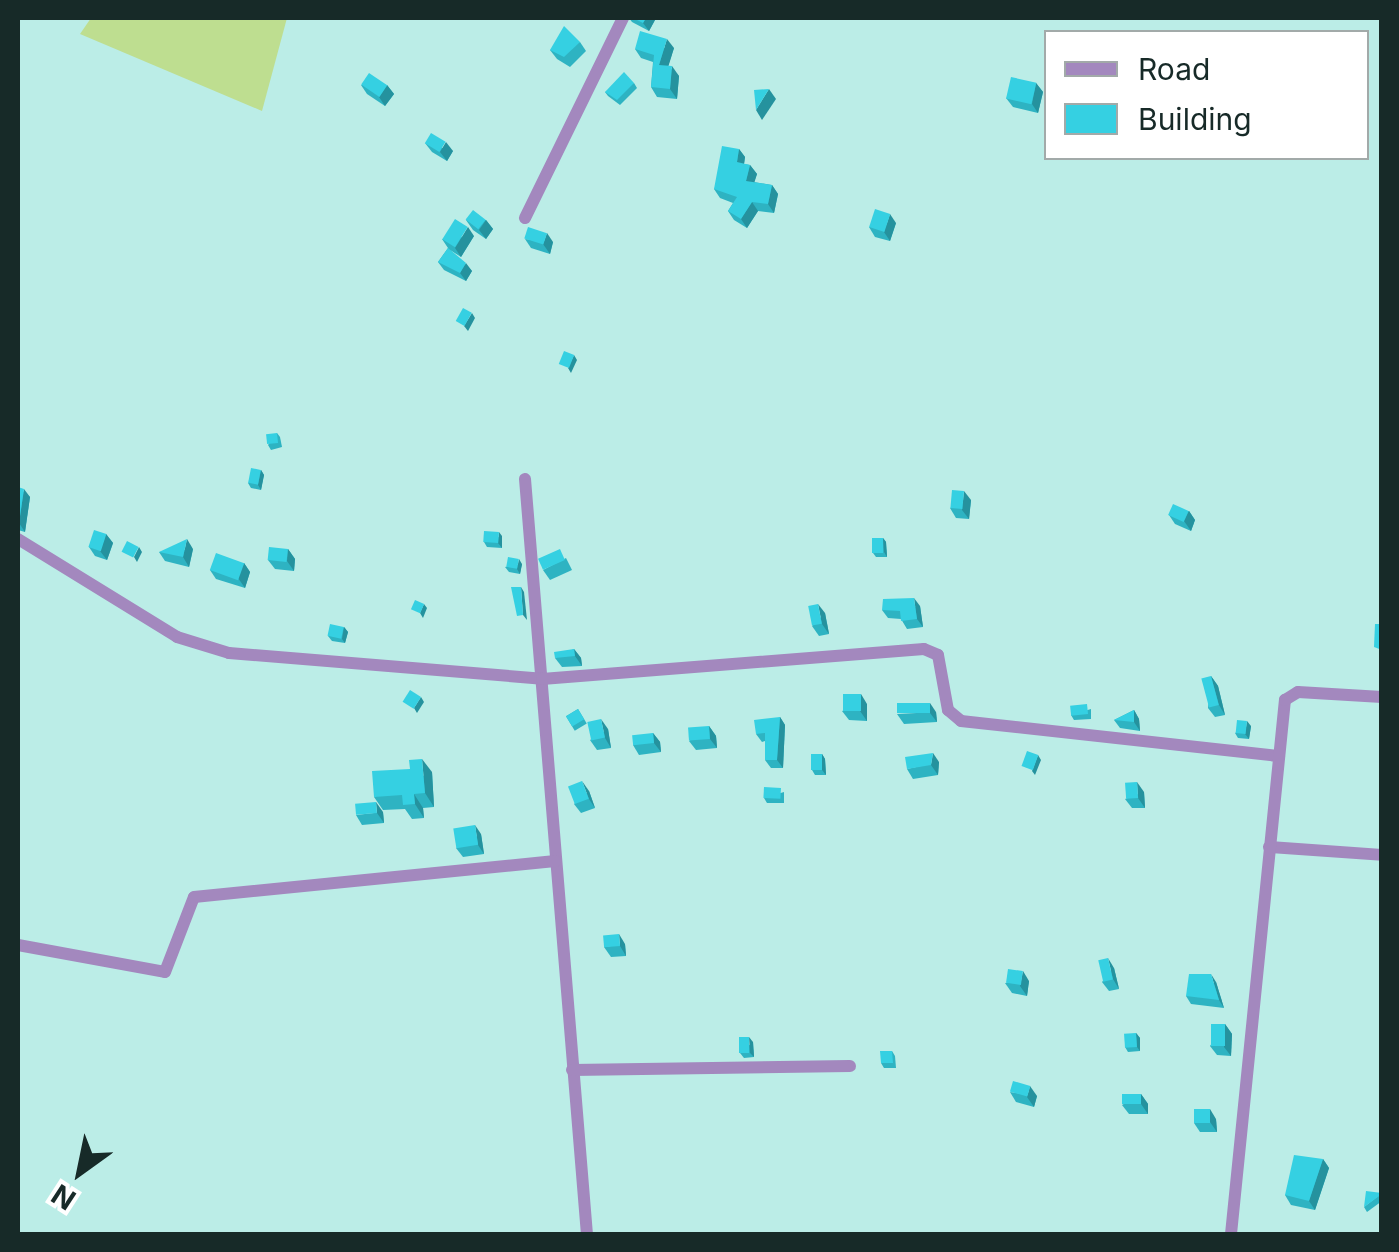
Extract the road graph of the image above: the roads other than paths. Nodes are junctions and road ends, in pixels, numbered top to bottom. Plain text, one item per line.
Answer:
1 (623, 18) edge
2 (525, 218) dead end
3 (525, 479) dead end
4 (18, 540) edge
5 (542, 679) junction
6 (1382, 697) edge
7 (1279, 756) junction
8 (1270, 847) junction
9 (1382, 856) edge
10 (556, 861) junction
11 (18, 945) edge
12 (850, 1066) dead end
13 (572, 1070) junction
14 (587, 1234) edge
15 (1231, 1234) edge

1 - 2 street
3 - 5 street
4 - 5 street
5 - 7 street
5 - 10 street
6 - 7 street
7 - 8 street
8 - 9 street
8 - 15 street
10 - 11 street
10 - 13 street
12 - 13 street
13 - 14 street

